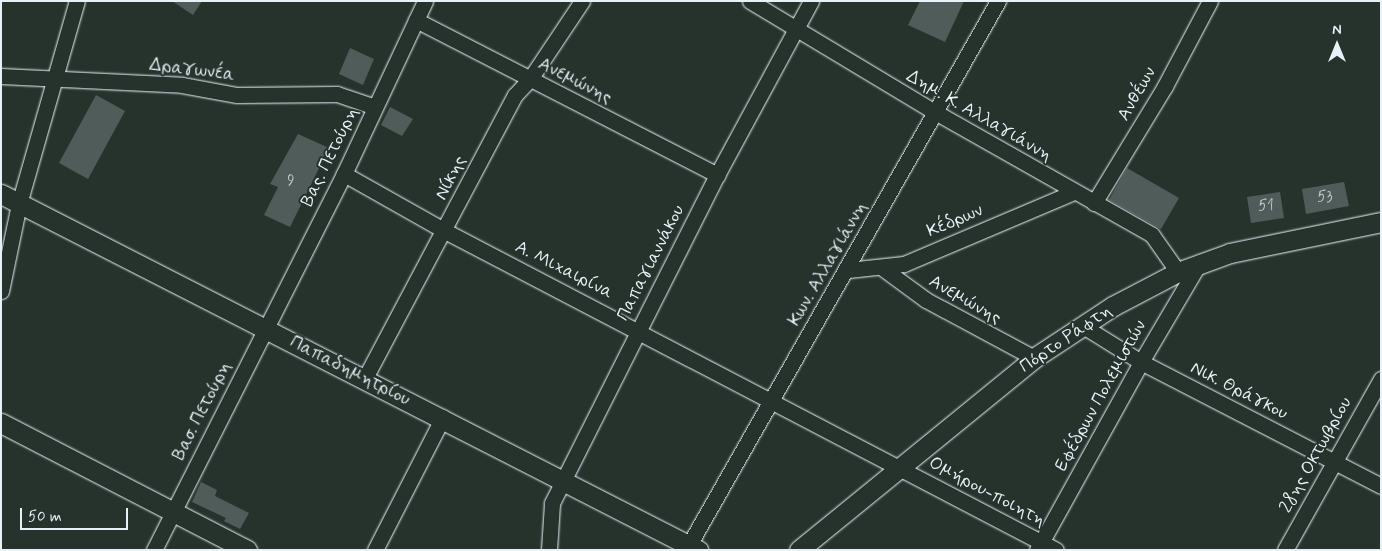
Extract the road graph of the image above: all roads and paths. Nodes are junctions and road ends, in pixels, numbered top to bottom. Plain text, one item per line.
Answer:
1 (77, 1) edge
2 (425, 1) edge
3 (582, 1) edge
4 (750, 1) edge
5 (810, 1) edge
6 (998, 1) edge
7 (1210, 1) edge
8 (416, 20) junction
9 (796, 31) junction
10 (1, 76) edge
11 (56, 78) junction
12 (530, 79) junction
13 (375, 107) junction
14 (935, 112) junction
15 (344, 174) junction
16 (718, 175) junction
17 (1074, 192) junction
18 (1, 194) edge
19 (1094, 203) junction
20 (19, 204) junction
21 (1381, 222) edge
22 (445, 231) junction
23 (1200, 262) junction
24 (881, 267) junction
25 (848, 270) junction
26 (1178, 272) junction
27 (1, 291) edge
28 (1083, 326) junction
29 (265, 328) junction
30 (638, 330) junction
31 (1034, 358) junction
32 (1141, 362) junction
33 (365, 378) junction
34 (1381, 379) edge
35 (770, 398) junction
36 (443, 417) junction
37 (1, 423) edge
38 (1334, 462) junction
39 (901, 467) junction
40 (564, 478) junction
41 (1381, 486) edge
42 (172, 512) junction
43 (1039, 546) edge
44 (694, 547) edge
45 (154, 550) edge
46 (247, 550) edge
47 (375, 550) edge
48 (549, 550) edge
49 (799, 550) edge
50 (1056, 550) edge
51 (1285, 550) edge

1 - 11 street
2 - 8 street, Βας. Πετούρη
3 - 12 street, Νίκης
4 - 9 street, Δημ. Κ. Αλλαγιάννη
5 - 9 street, Παπαγιαννάκου
6 - 14 street, Κων. Αλλαγιάννη
7 - 19 street, Ανθέων
8 - 12 street, Ανεμώνης
8 - 13 street, Βας. Πετούρη
9 - 14 street, Δημ. Κ. Αλλαγιάννη
9 - 16 street, Παπαγιαννάκου
10 - 11 street, Δραγωνέα
11 - 13 street, Δραγωνέα
11 - 20 street
12 - 16 street, Ανεμώνης
12 - 22 street, Νίκης
13 - 15 street, Βας. Πετούρη
14 - 17 street, Δημ. Κ. Αλλαγιάννη
14 - 25 street, Κων. Αλλαγιάννη
15 - 22 street, Α. Μιχαιρίνα
15 - 29 street, Βας. Πετούρη
16 - 30 street, Παπαγιαννάκου
17 - 19 street, Δημ. Κ. Αλλαγιάννη
17 - 24 street, Κέδρων
18 - 20 main road, Παπαδημητρίου
19 - 26 street, Δημ. Κ. Αλλαγιάννη
20 - 27 street
20 - 29 main road, Παπαδημητρίου
21 - 23 main road, Πόρτο Ράφτη
22 - 30 street, Α. Μιχαιρίνα
22 - 33 street, Νίκης
23 - 26 main road, Πόρτο Ράφτη
23 - 32 street, Εφέδρων Πολεμιστών
24 - 25 street, Κέδρων
24 - 31 street, Ανεμώνης
25 - 35 street, Κων. Αλλαγιάννη
26 - 28 main road, Πόρτο Ράφτη
28 - 31 main road, Πόρτο Ράφτη
28 - 32 street, Νικ. Θράγκου
29 - 33 main road, Παπαδημητρίου
29 - 42 street, Βασ. Πετούρη
30 - 35 street, Α. Μιχαιρίνα
30 - 40 street, Παπαγιαννάκου
31 - 39 main road, Πόρτο Ράφτη
32 - 38 street, Νικ. Θράγκου
32 - 43 street, Εφέδρων Πολεμιστών
33 - 36 main road, Παπαδημητρίου
34 - 38 street, 28ης Οκτωβρίου
35 - 39 street, Α. Μιχαιρίνα
35 - 44 street, Κων. Αλλαγιάννη
36 - 40 main road, Παπαδημητρίου
36 - 47 street
37 - 42 main road
38 - 41 street, Νικ. Θράγκου
38 - 51 street, 28ης Οκτωβρίου
39 - 43 street, Ομήρου-ποιητη
39 - 49 main road, Πόρτο Ράφτη
40 - 44 main road, Παπαδημητρίου
40 - 48 street, Παπαγιαννάκου
42 - 45 street, Βασ. Πετούρη
42 - 46 main road
43 - 50 street, Ομήρου-ποιητη

